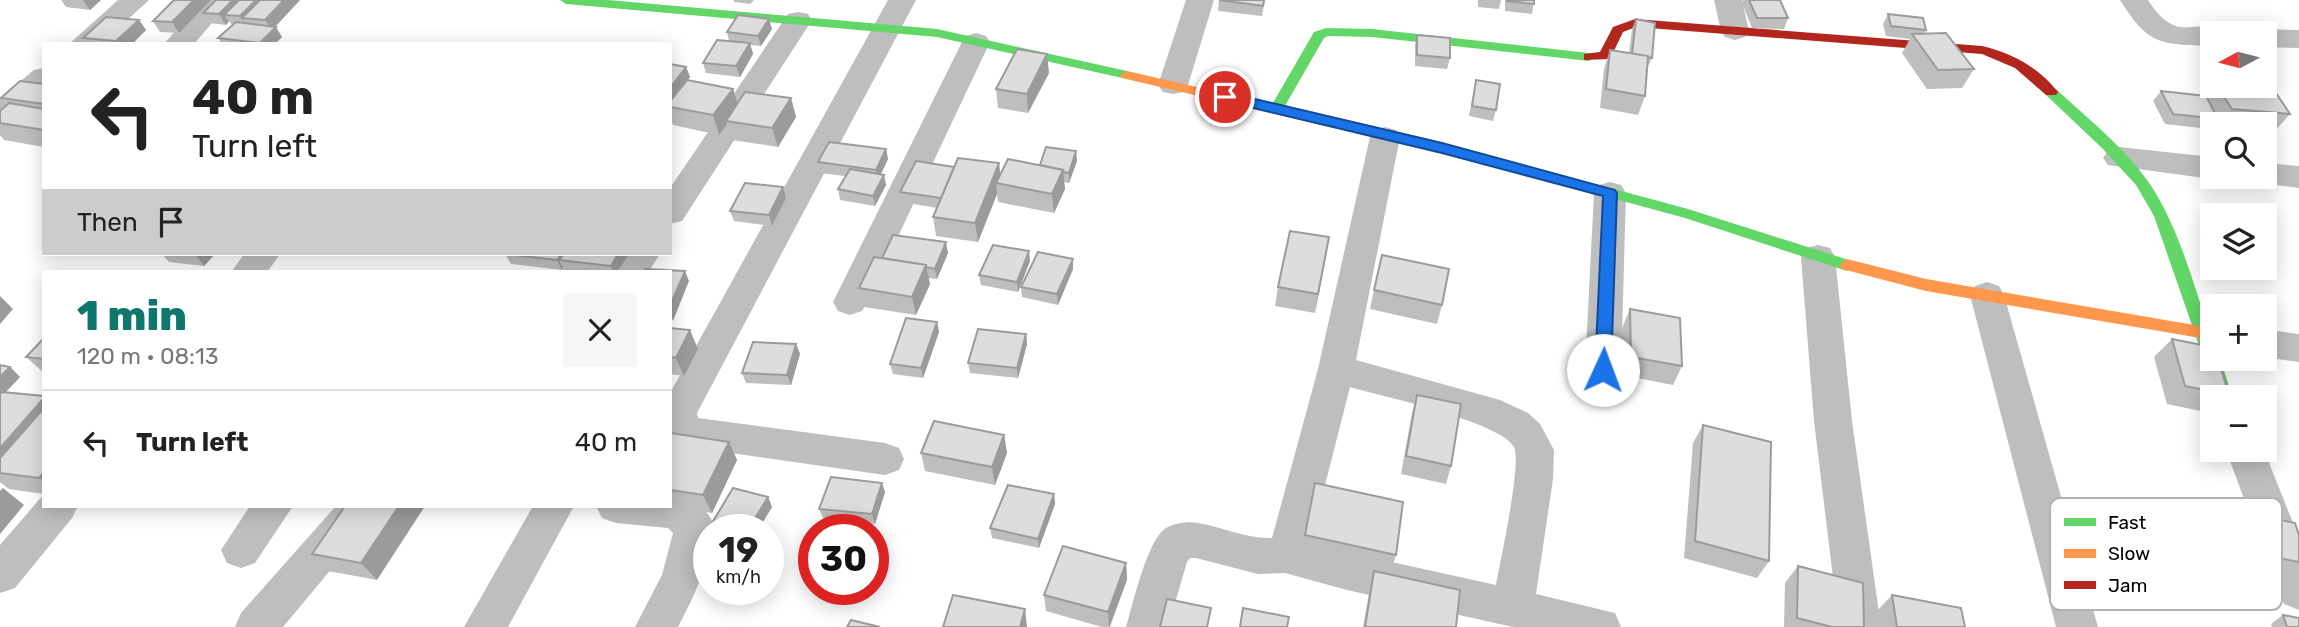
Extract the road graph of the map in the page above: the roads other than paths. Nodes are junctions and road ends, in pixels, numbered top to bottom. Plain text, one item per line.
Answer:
1 (135, 0) edge
2 (218, 0) edge
3 (566, 0) edge
4 (1200, 0) edge
5 (1728, 0) edge
6 (2134, 0) edge
7 (894, 14) edge
8 (797, 20) junction
9 (1735, 31) junction
10 (2200, 36) edge
11 (2277, 38) edge
12 (2299, 39) edge
13 (85, 42) edge
14 (180, 42) edge
15 (976, 42) junction
16 (42, 79) edge
17 (1173, 85) junction
18 (1277, 108) junction
19 (0, 114) edge
20 (1385, 137) junction
21 (2119, 158) junction
22 (2200, 167) edge
23 (2277, 175) edge
24 (2299, 177) edge
25 (1610, 193) junction
26 (672, 210) edge
27 (261, 256) edge
28 (1818, 257) junction
29 (250, 270) edge
30 (1987, 295) junction
31 (850, 302) dead end
32 (2200, 317) edge
33 (2200, 332) edge
34 (2277, 345) edge
35 (2299, 348) edge
36 (1336, 369) junction
37 (1603, 370) dead end
38 (886, 459) dead end
39 (2250, 462) edge
40 (2263, 498) edge
41 (56, 508) edge
42 (272, 508) edge
43 (358, 508) edge
44 (553, 508) edge
45 (636, 508) edge
46 (2050, 527) edge
47 (2282, 547) edge
48 (241, 550) dead end
49 (1285, 555) junction
50 (0, 575) edge
51 (2299, 592) edge
52 (1513, 608) junction
53 (2072, 610) edge
54 (257, 627) edge
55 (485, 627) edge
56 (656, 627) edge
57 (1147, 627) edge
58 (1600, 627) edge
59 (1860, 627) edge
60 (2077, 627) edge

1 - 13 street
2 - 14 street
3 - 8 street
4 - 17 street
5 - 9 street
6 - 10 street
7 - 8 street
7 - 15 street
7 - 38 street
8 - 26 street
9 - 18 street
9 - 21 street
11 - 12 street
15 - 17 street
15 - 31 street
16 - 19 street
17 - 18 street
18 - 20 street
20 - 25 street
20 - 36 street
21 - 22 street
21 - 32 street
23 - 24 street
25 - 28 street
25 - 37 street
27 - 29 street
28 - 30 street
28 - 59 street
30 - 33 street
30 - 46 street
34 - 35 street
36 - 49 street
36 - 52 street
39 - 40 street
41 - 50 street
42 - 48 street
43 - 54 street
44 - 55 street
45 - 56 street
47 - 51 street
49 - 52 street
49 - 57 street
52 - 58 street
53 - 60 street

